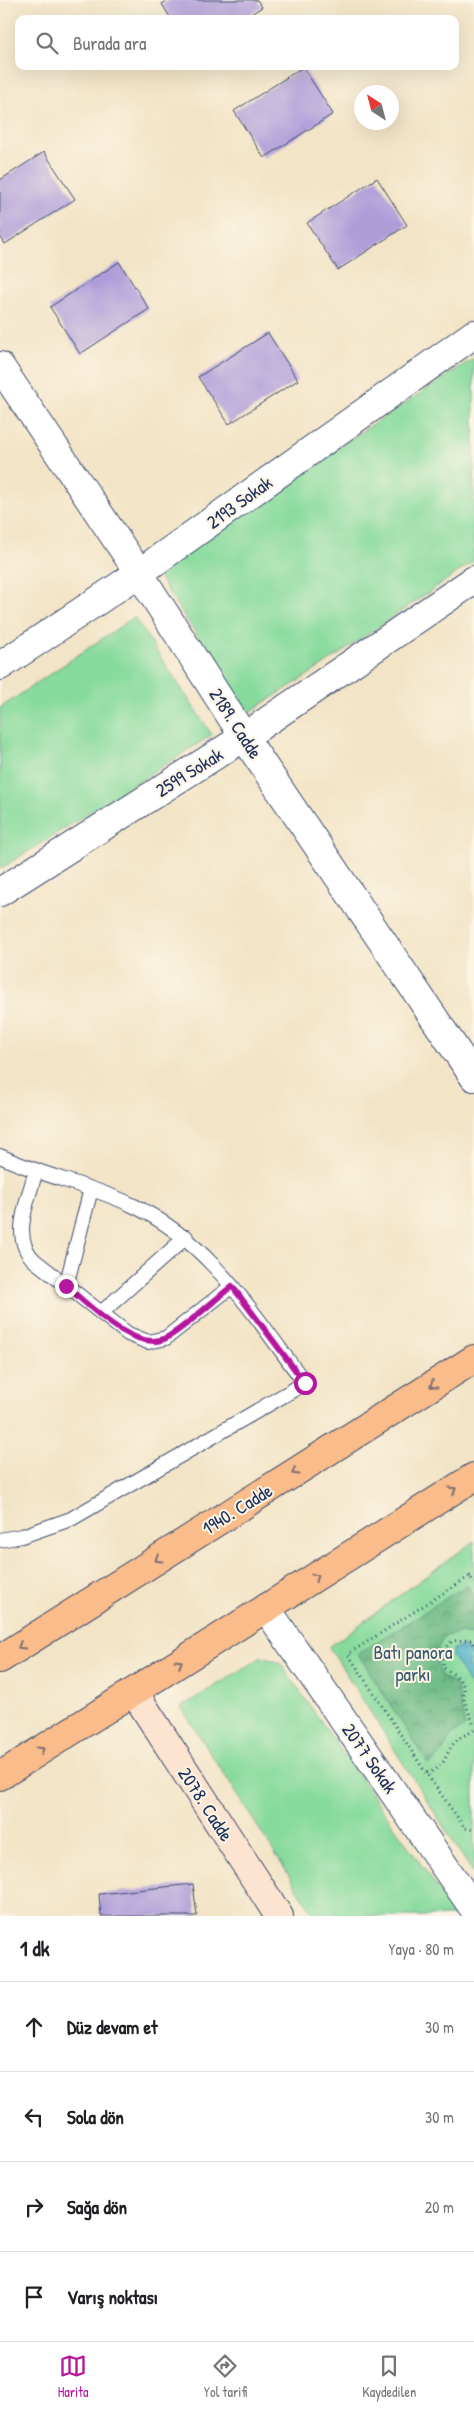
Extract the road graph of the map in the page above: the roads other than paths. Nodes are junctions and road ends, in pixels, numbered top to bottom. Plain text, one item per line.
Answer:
1 (474, 334) edge
2 (0, 366) edge
3 (139, 573) junction
4 (474, 580) edge
5 (0, 666) edge
6 (244, 737) junction
7 (0, 892) edge
8 (474, 1077) edge
9 (0, 1156) edge
10 (36, 1170) junction
11 (90, 1190) junction
12 (186, 1237) junction
13 (66, 1286) junction
14 (232, 1286) junction
15 (100, 1313) junction
16 (474, 1359) edge
17 (474, 1477) edge
18 (0, 1540) edge
19 (266, 1608) junction
20 (0, 1659) edge
21 (134, 1692) junction
22 (0, 1776) edge
23 (474, 1909) edge
24 (279, 1916) edge

1 - 3 street, 2193 Sokak
2 - 3 street, 2189. Cadde
3 - 5 street, 2193 Sokak
3 - 6 street, 2189. Cadde
4 - 6 street, 2599 Sokak
6 - 7 street, 2599 Sokak
6 - 8 street, 2189. Cadde
9 - 10 lane
10 - 11 lane
10 - 13 lane
11 - 12 lane
11 - 13 lane
12 - 14 lane
12 - 15 lane
13 - 15 lane
14 - 15 lane
14 - 18 lane
16 -> 20 main road, 1940. Cadde
19 -> 17 main road
21 -> 19 main road
19 - 23 street, 2077 Sokak
22 -> 21 main road
21 - 24 street, 2078. Cadde

